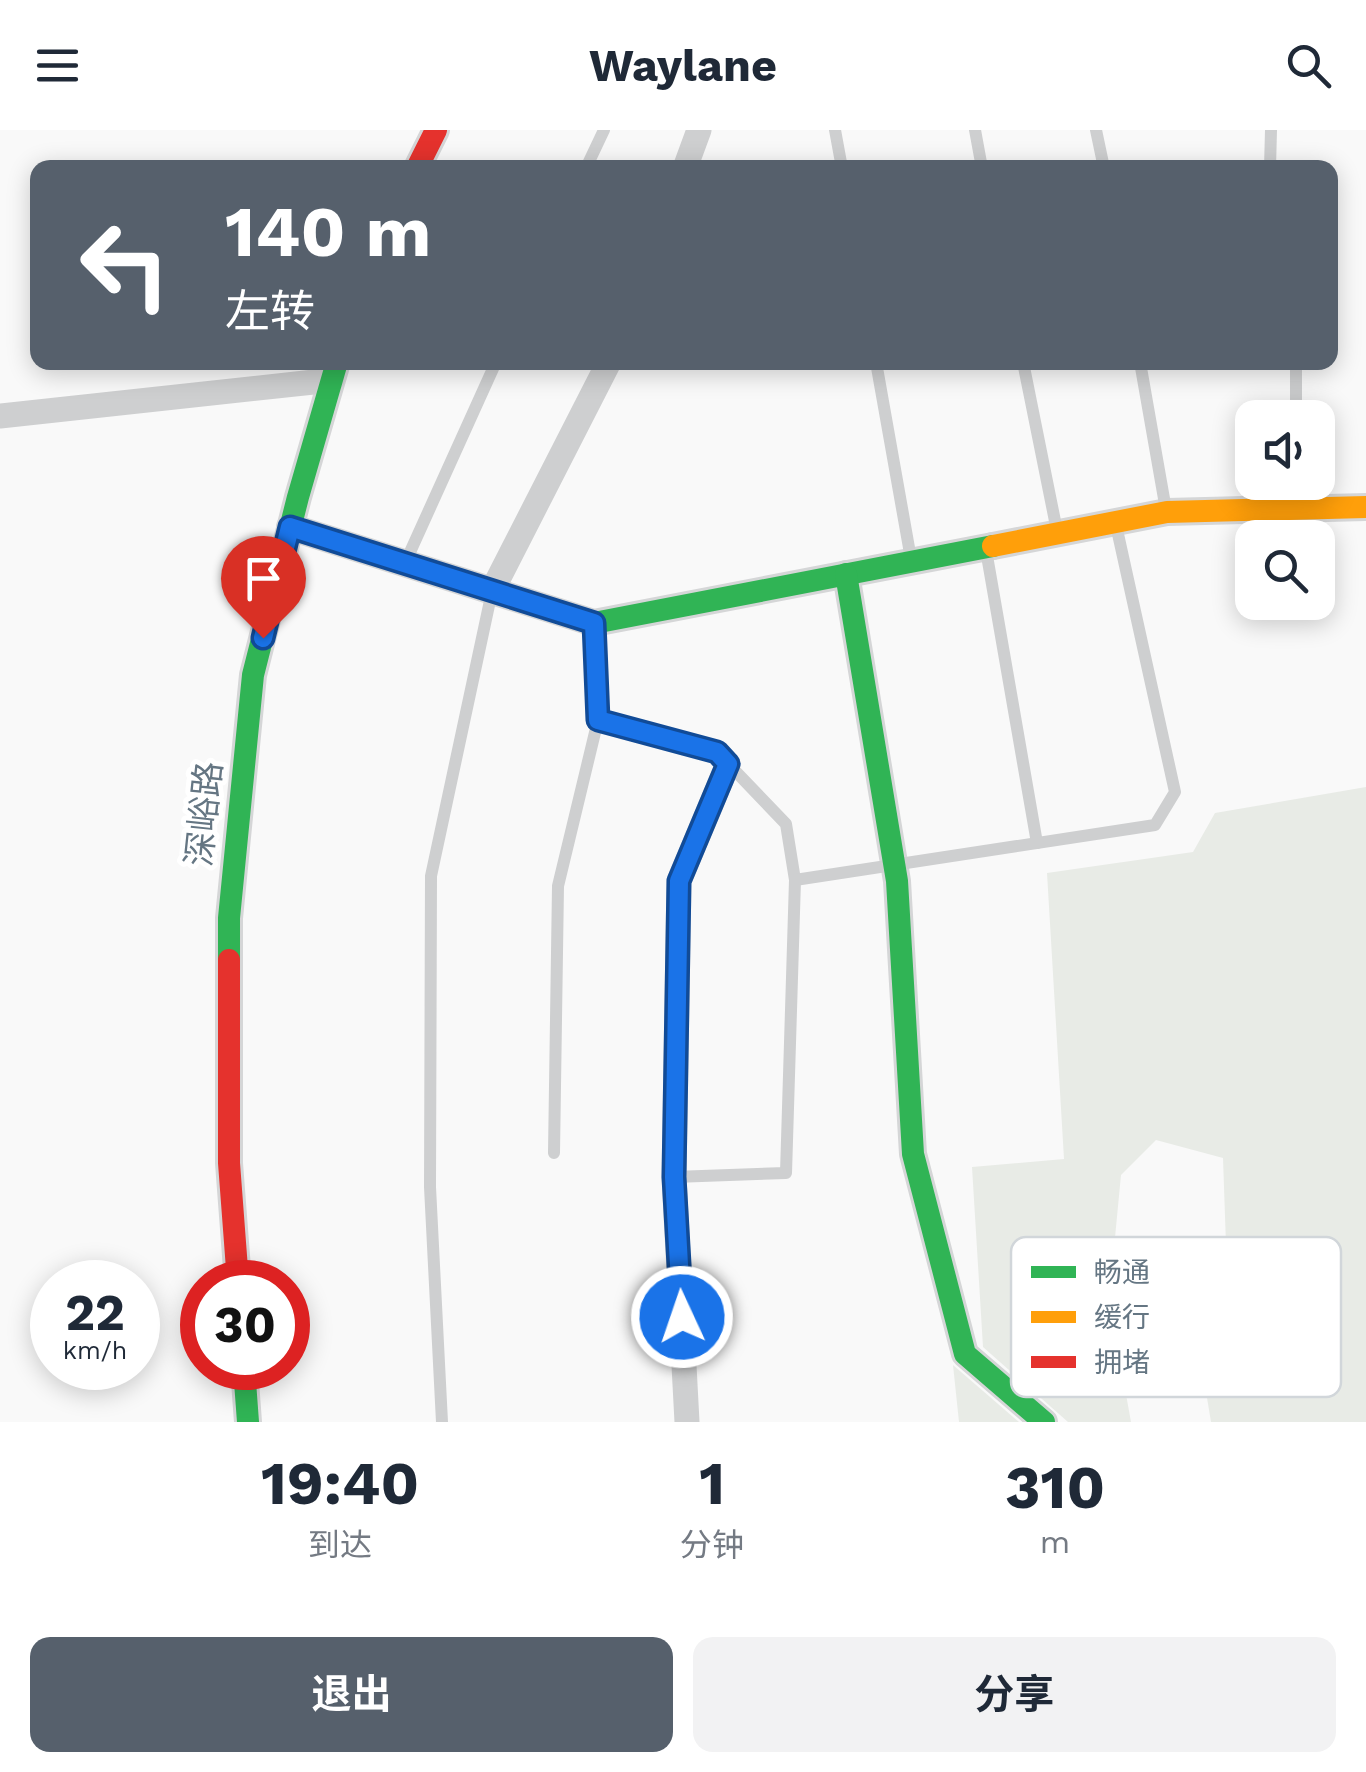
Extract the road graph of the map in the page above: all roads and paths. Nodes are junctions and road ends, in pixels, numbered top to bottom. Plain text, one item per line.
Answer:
1 (436, 130) edge
2 (604, 130) edge
3 (698, 130) edge
4 (835, 130) edge
5 (974, 130) edge
6 (1096, 130) edge
7 (1271, 130) edge
8 (420, 160) edge
9 (590, 160) edge
10 (688, 160) edge
11 (841, 160) edge
12 (980, 160) edge
13 (1102, 160) edge
14 (1270, 160) edge
15 (492, 370) edge
16 (605, 370) edge
17 (877, 370) edge
18 (1024, 370) edge
19 (1141, 370) edge
20 (1296, 370) edge
21 (335, 371) edge
22 (1296, 400) edge
23 (0, 416) edge
24 (1297, 500) edge
25 (1366, 507) edge
26 (1297, 509) junction
27 (1167, 512) junction
28 (1116, 522) junction
29 (290, 527) junction
30 (1058, 534) junction
31 (985, 548) junction
32 (912, 562) junction
33 (406, 564) junction
34 (846, 574) junction
35 (492, 591) junction
36 (594, 623) junction
37 (598, 720) junction
38 (728, 764) junction
39 (1036, 844) junction
40 (895, 865) junction
41 (795, 880) junction
42 (554, 1153) dead end
43 (674, 1177) junction
44 (236, 1260) edge
45 (246, 1390) edge
46 (1011, 1394) edge
47 (1015, 1397) edge
48 (248, 1422) edge
49 (442, 1422) edge
50 (687, 1422) edge
51 (1044, 1422) edge

1 - 8 street
2 - 9 lane
3 - 10 street
4 - 11 lane
5 - 12 lane
6 - 13 lane
7 - 14 lane
15 - 33 lane
16 - 35 street
17 - 32 lane
18 - 30 lane
19 - 27 lane
20 - 22 lane
21 - 23 street
21 - 29 street, 深峪路
24 - 26 lane
25 - 26 street
26 - 27 street
27 - 28 street
28 - 30 street
28 - 39 lane
29 - 33 street
29 - 44 street, 深峪路
30 - 31 street
31 - 32 street
31 - 39 lane
32 - 34 street
33 - 35 street
34 - 36 street
34 - 40 street
35 - 36 street
35 - 49 lane
36 - 37 lane
37 - 38 lane
37 - 42 lane
38 - 41 lane
38 - 43 street
39 - 40 lane
40 - 41 lane
40 - 46 street
41 - 43 lane
43 - 50 street
45 - 48 street
47 - 51 street

